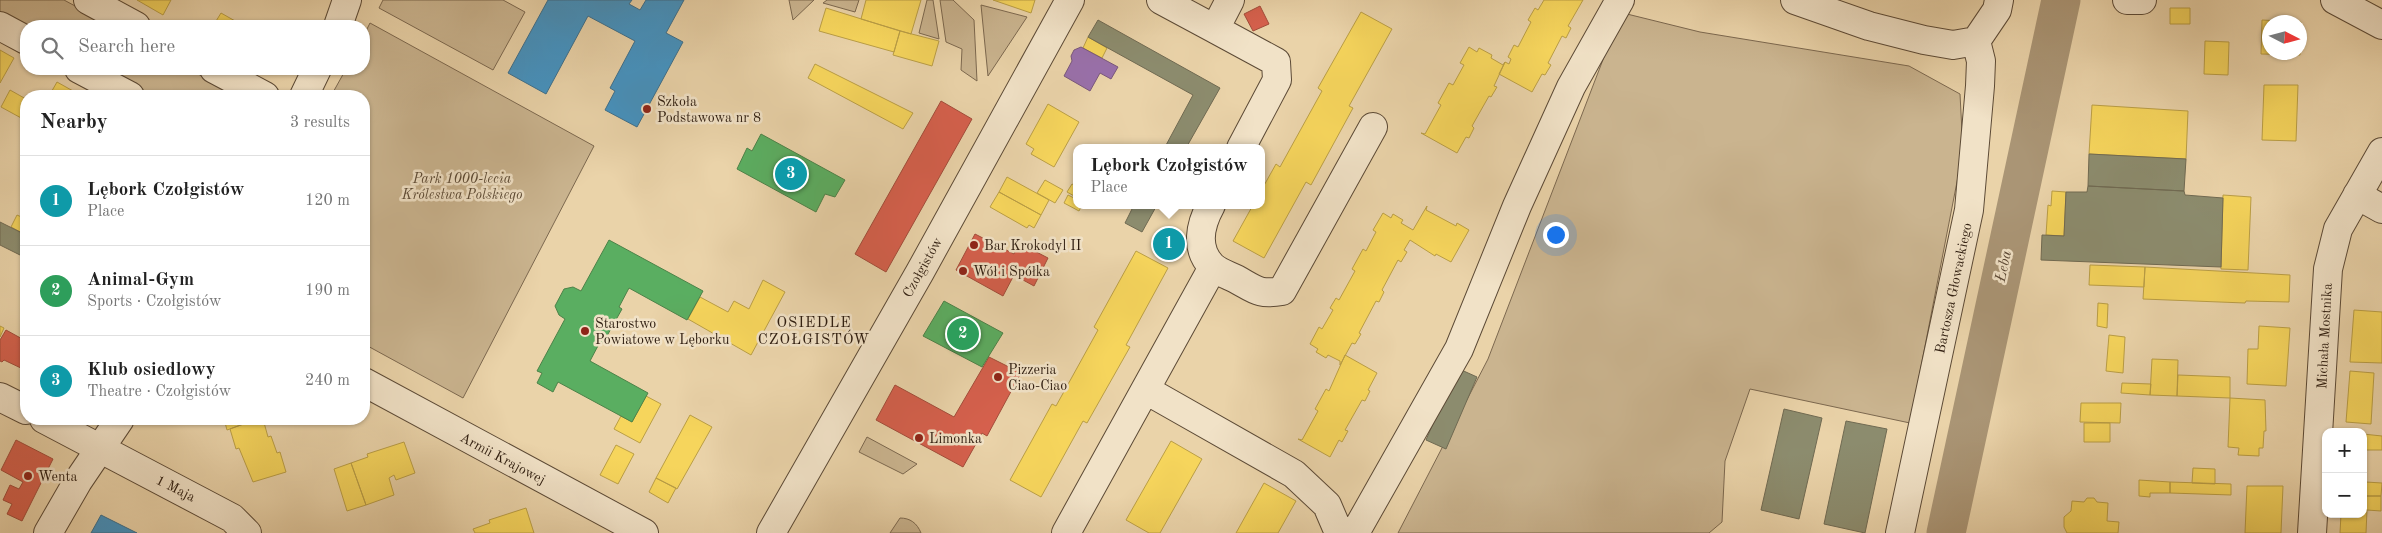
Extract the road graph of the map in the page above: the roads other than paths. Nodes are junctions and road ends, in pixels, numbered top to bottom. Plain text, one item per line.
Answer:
1 (88, 0) edge
2 (346, 0) edge
3 (1070, 0) edge
4 (1161, 0) edge
5 (1230, 0) edge
6 (1620, 0) edge
7 (1795, 0) edge
8 (1999, 0) edge
9 (2128, 0) edge
10 (2142, 0) edge
11 (2340, 1) edge
12 (125, 20) edge
13 (340, 20) edge
14 (2382, 25) edge
15 (0, 26) edge
16 (1215, 29) junction
17 (20, 37) edge
18 (1976, 41) junction
19 (90, 75) edge
20 (225, 75) edge
21 (314, 75) edge
22 (119, 90) edge
23 (254, 90) edge
24 (307, 90) edge
25 (1373, 127) dead end
26 (1243, 144) edge
27 (2382, 152) edge
28 (2357, 196) junction
29 (1209, 209) edge
30 (2382, 209) edge
31 (1213, 267) junction
32 (370, 385) edge
33 (1146, 390) junction
34 (0, 397) edge
35 (20, 407) edge
36 (56, 425) edge
37 (116, 425) edge
38 (100, 448) junction
39 (48, 533) edge
40 (247, 533) edge
41 (644, 533) edge
42 (771, 533) edge
43 (1066, 533) edge
44 (1347, 533) edge
45 (1354, 533) edge
46 (1900, 533) edge
47 (2312, 533) edge

1 - 12 street
2 - 13 street
3 - 42 street, Czołgistów
4 - 16 street
5 - 16 street
6 - 45 street
7 - 18 street
8 - 18 street
9 - 10 street
11 - 14 street
15 - 17 street
16 - 26 street
18 - 46 street, Bartosza Głowackiego
19 - 22 street
20 - 23 street
21 - 24 street
25 - 31 street
27 - 28 street, Michała Mostnika
28 - 30 street
28 - 47 street, Michała Mostnika
29 - 31 street
31 - 33 street
32 - 41 street, Armii Krajowej
33 - 43 street
33 - 44 street
34 - 35 street
36 - 38 street, 1 Maja
37 - 38 street
38 - 39 street
38 - 40 street, 1 Maja

